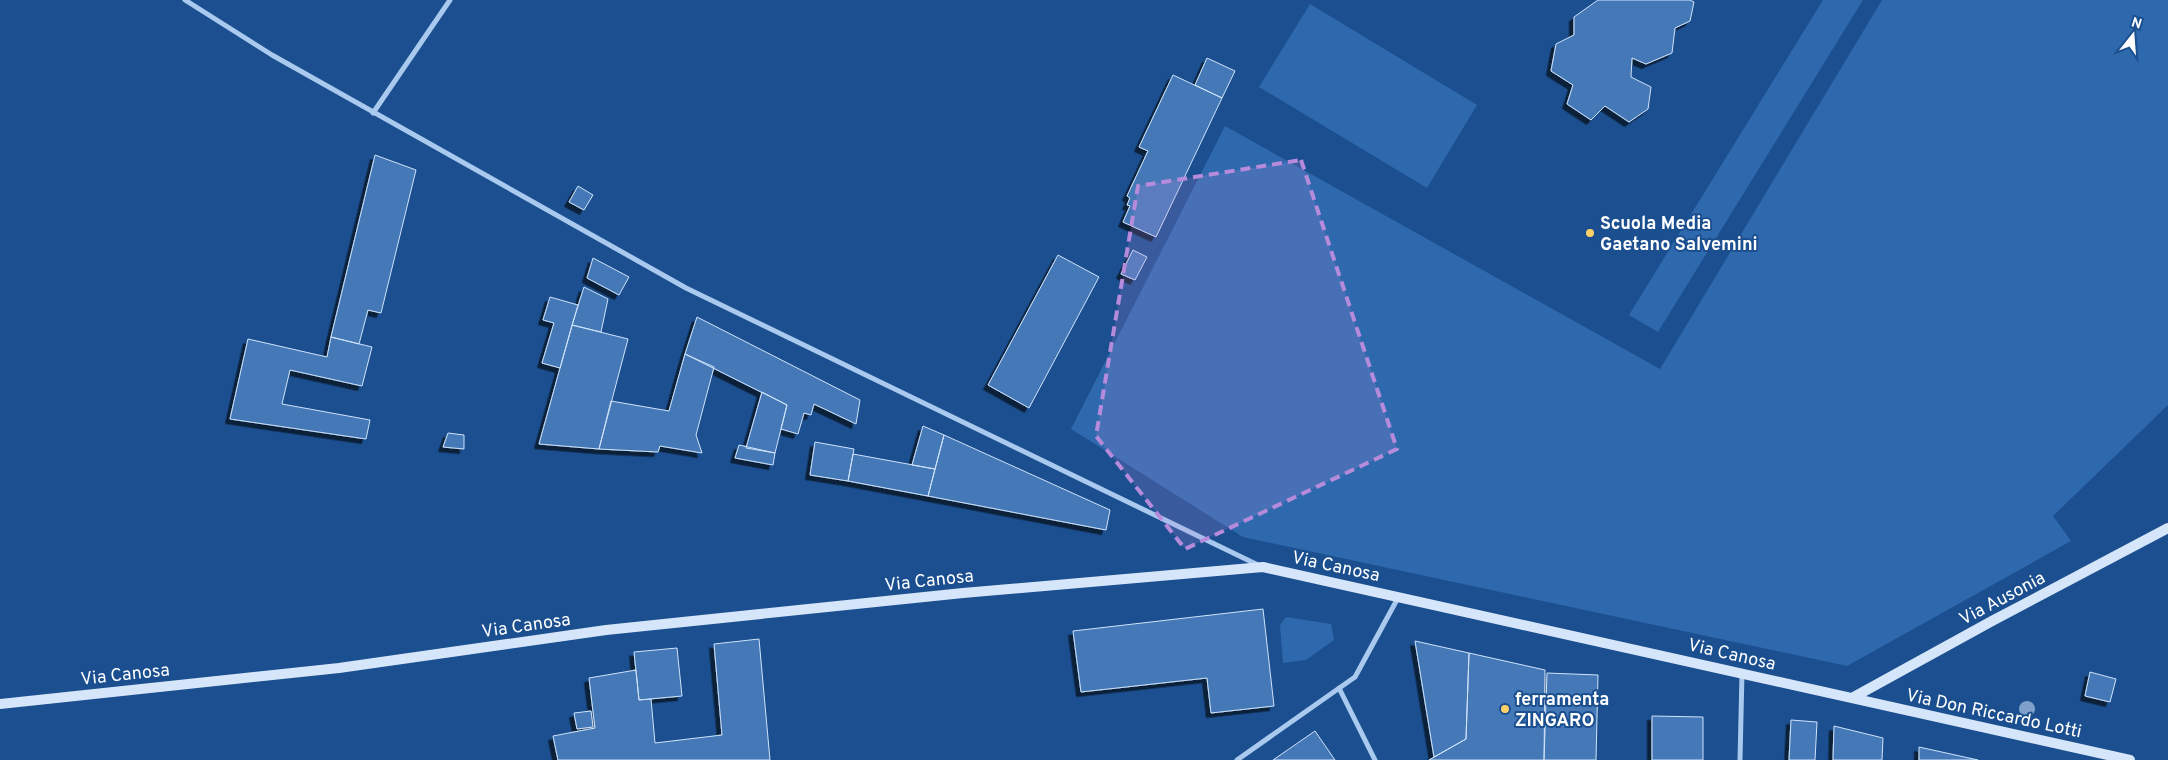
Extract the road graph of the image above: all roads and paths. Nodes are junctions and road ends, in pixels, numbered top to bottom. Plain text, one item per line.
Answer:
1 (185, 0) edge
2 (450, 0) edge
3 (373, 113) junction
4 (2168, 528) edge
5 (1263, 567) junction
6 (1399, 596) junction
7 (1742, 673) junction
8 (1339, 688) junction
9 (1852, 698) junction
10 (0, 704) edge
11 (1237, 760) edge
12 (1375, 760) edge
13 (1740, 760) edge
14 (2130, 760) edge

1 - 3 street
2 - 3 street
3 - 5 street
4 - 9 main road, Via Ausonia
5 - 6 main road, Via Canosa
5 - 10 main road, Via Canosa
6 - 7 main road, Via Canosa
6 - 8 street
7 - 9 main road, Via Canosa
7 - 13 street
8 - 11 street
8 - 12 street
9 - 14 main road, Via Don Riccardo Lotti

